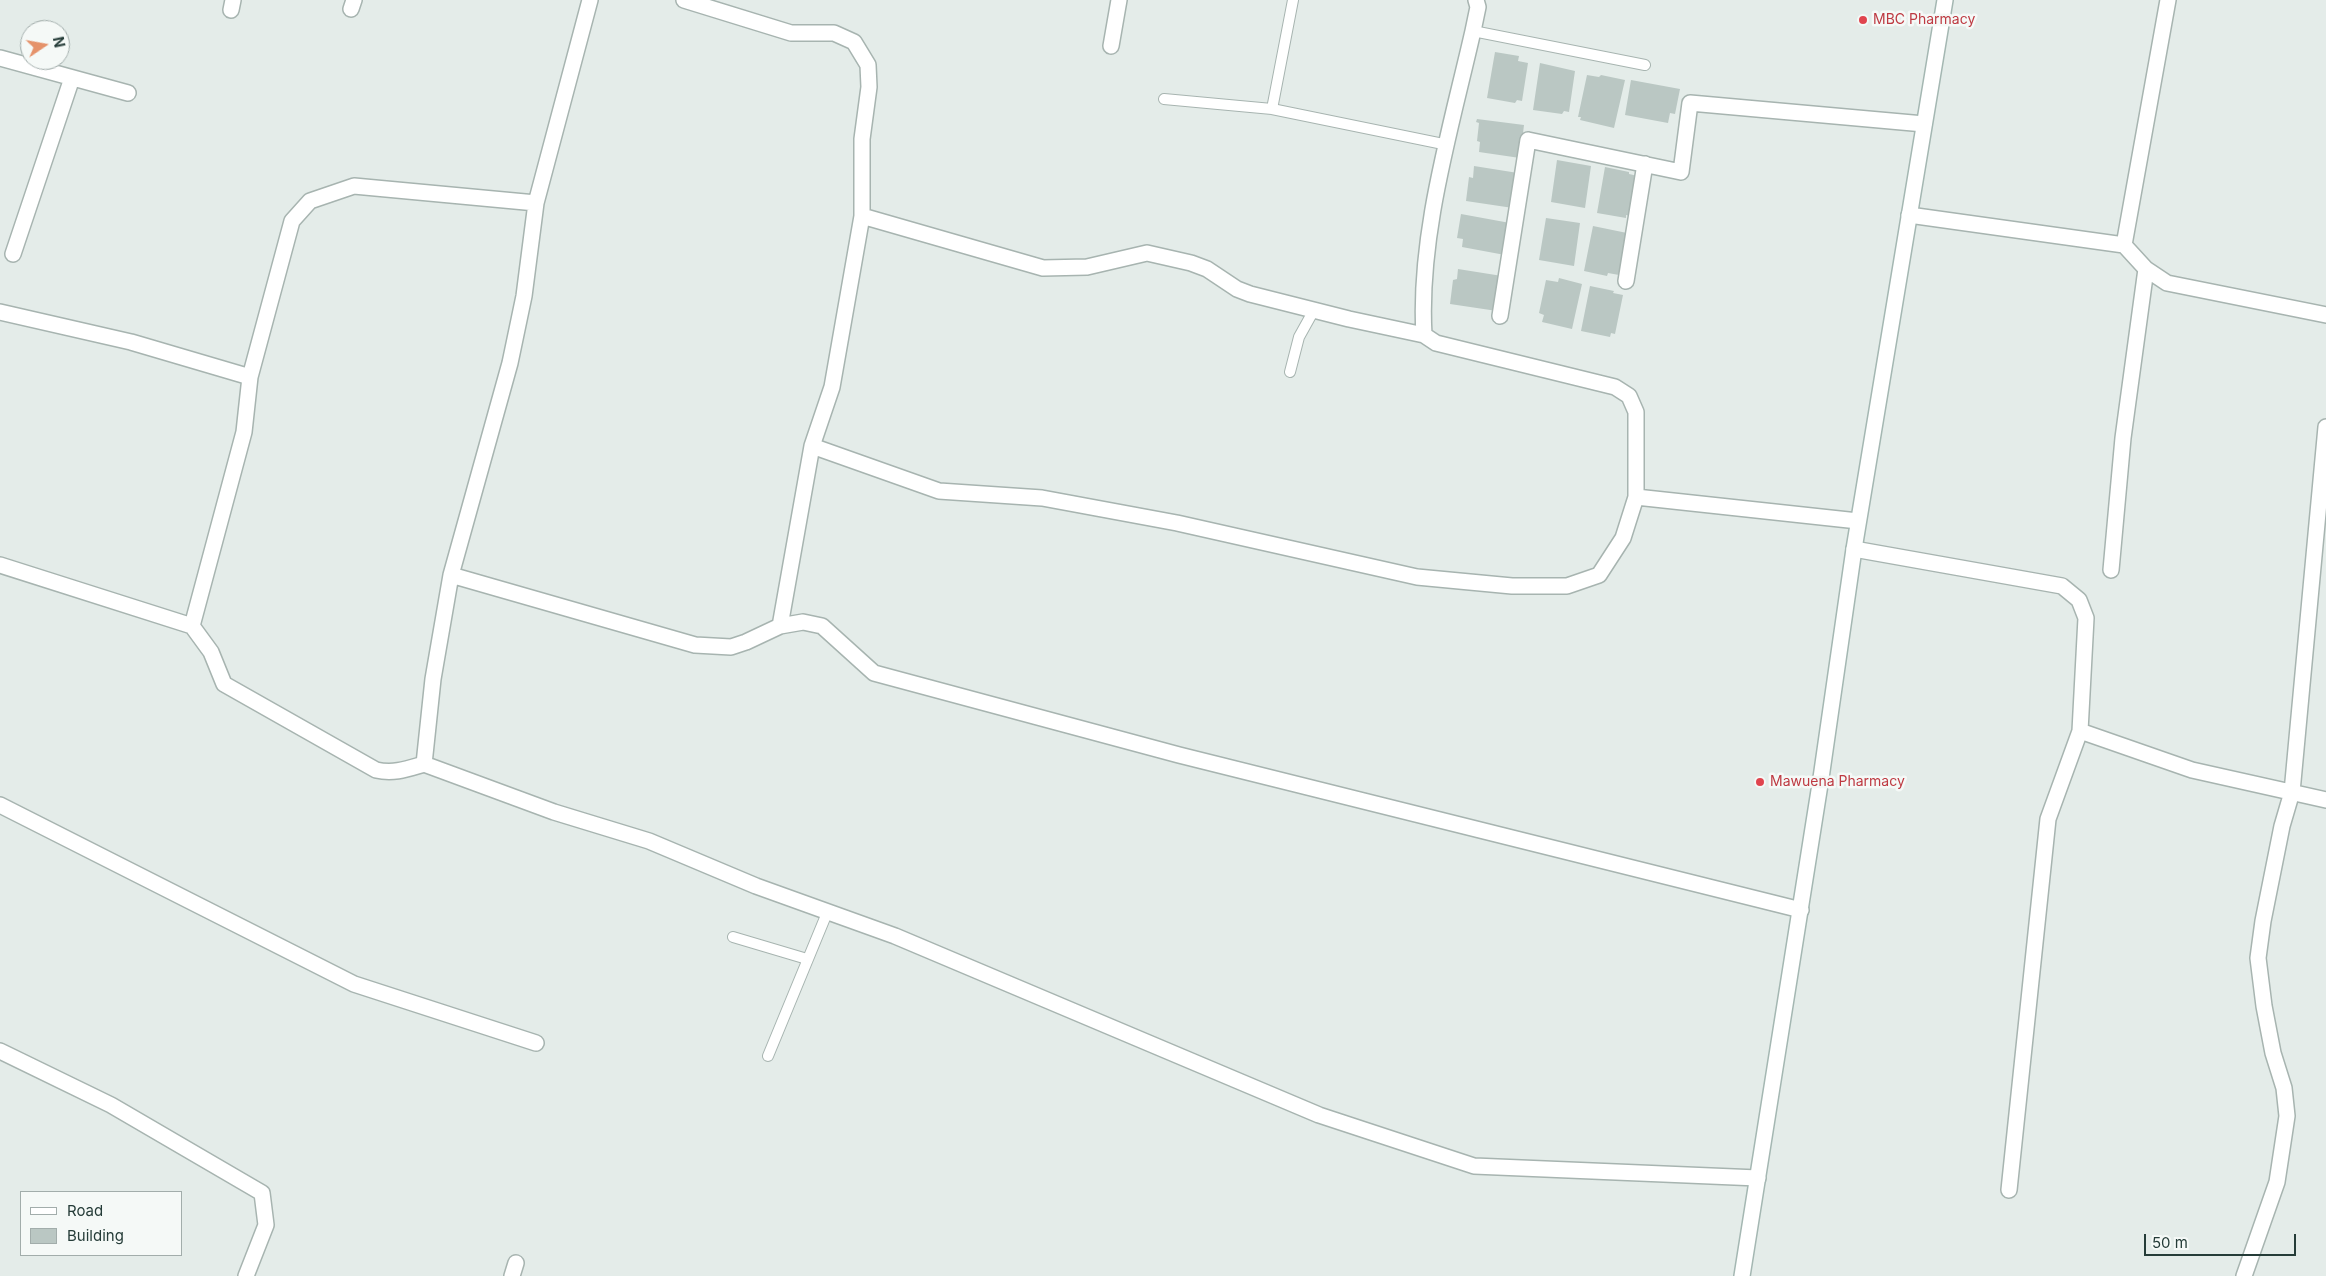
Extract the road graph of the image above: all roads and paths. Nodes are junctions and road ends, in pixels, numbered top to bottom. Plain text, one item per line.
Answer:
1 (590, 0) edge
2 (684, 0) edge
3 (1119, 0) edge
4 (1293, 0) edge
5 (1476, 0) edge
6 (1945, 0) edge
7 (2168, 0) edge
8 (1473, 31) junction
9 (1111, 46) dead end
10 (0, 58) edge
11 (1645, 65) dead end
12 (72, 78) junction
13 (128, 93) dead end
14 (1164, 99) dead end
15 (1272, 109) junction
16 (1924, 124) junction
17 (1448, 145) junction
18 (1645, 164) junction
19 (536, 203) junction
20 (1909, 215) junction
21 (862, 216) junction
22 (2124, 245) junction
23 (13, 254) dead end
24 (2146, 269) junction
25 (1626, 281) dead end
26 (1314, 310) junction
27 (0, 312) edge
28 (2326, 315) edge
29 (1500, 316) dead end
30 (1424, 335) junction
31 (1290, 372) dead end
32 (250, 377) junction
33 (2326, 427) edge
34 (812, 446) junction
35 (2324, 474) edge
36 (1636, 498) junction
37 (1858, 521) junction
38 (1854, 549) junction
39 (0, 565) edge
40 (2111, 570) dead end
41 (451, 575) junction
42 (192, 626) junction
43 (780, 626) junction
44 (2080, 731) junction
45 (424, 764) junction
46 (2292, 792) junction
47 (2326, 800) edge
48 (0, 805) edge
49 (1801, 910) junction
50 (827, 913) junction
51 (733, 937) dead end
52 (807, 959) junction
53 (536, 1044) dead end
54 (0, 1051) edge
55 (768, 1056) dead end
56 (1758, 1178) junction
57 (2009, 1190) dead end
58 (246, 1276) edge
59 (1742, 1276) edge
60 (2244, 1276) edge

1 - 19 street
2 - 21 street
3 - 9 street
4 - 15 lane
5 - 8 street
6 - 16 street
7 - 22 street
8 - 11 lane
8 - 17 street
10 - 12 street
12 - 13 street
12 - 23 street
14 - 15 lane
15 - 17 lane
16 - 18 street
16 - 20 street
17 - 30 street
18 - 25 street
18 - 29 street
19 - 32 street
19 - 41 street
20 - 22 street
20 - 37 street
21 - 26 street
21 - 34 street
22 - 24 street
24 - 28 street
24 - 40 street
26 - 30 street
26 - 31 lane
27 - 32 street
30 - 36 street
32 - 42 street
33 - 35 street
34 - 36 street
34 - 43 street
35 - 46 street
36 - 37 street
37 - 38 street
38 - 44 street
38 - 49 street
39 - 42 street
41 - 43 street
41 - 45 street
42 - 45 street
43 - 49 street
44 - 46 street
44 - 57 street
45 - 50 street
46 - 47 street
46 - 60 street
48 - 53 street
49 - 56 street
50 - 52 lane
50 - 56 street
51 - 52 lane
52 - 55 lane
54 - 58 street
56 - 59 street

